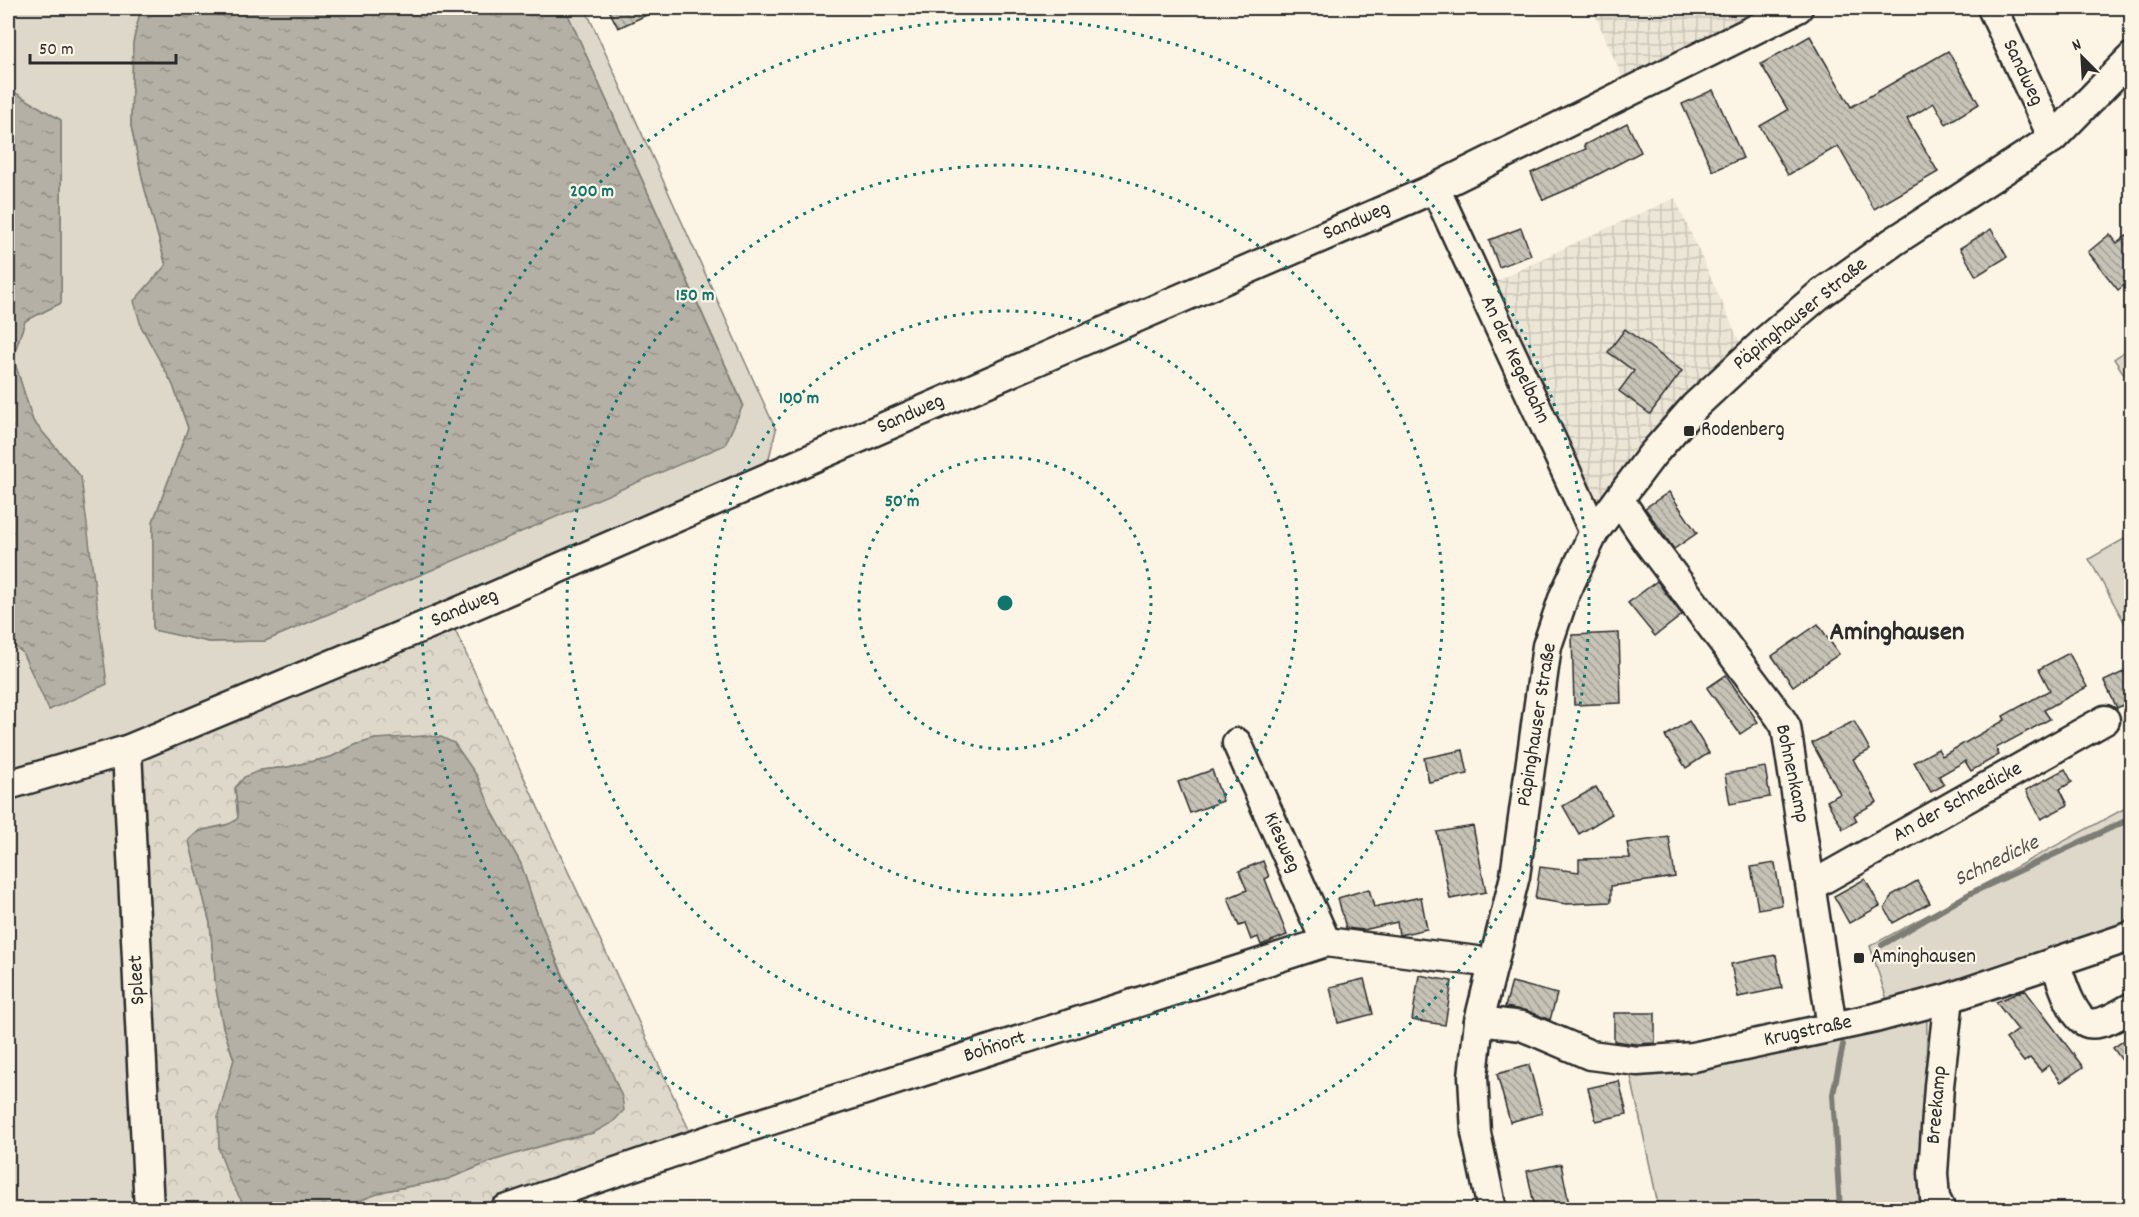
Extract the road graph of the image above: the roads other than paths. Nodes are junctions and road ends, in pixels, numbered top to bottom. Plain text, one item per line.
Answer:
1 (1798, 8) edge
2 (1992, 8) edge
3 (2132, 57) edge
4 (2053, 138) junction
5 (1435, 188) junction
6 (1619, 500) junction
7 (1594, 532) junction
8 (2105, 720) dead end
9 (1237, 743) dead end
10 (127, 750) junction
11 (8, 785) edge
12 (1811, 886) junction
13 (2132, 936) edge
14 (1326, 942) junction
15 (2055, 962) junction
16 (1493, 964) junction
17 (1949, 998) junction
18 (2132, 1007) edge
19 (1479, 1021) junction
20 (1832, 1027) junction
21 (149, 1209) edge
22 (505, 1209) edge
23 (1492, 1209) edge
24 (1941, 1209) edge

1 - 5 street, Sandweg
2 - 4 street, Sandweg
3 - 4 street, Päpinghauser Straße
4 - 6 street, Päpinghauser Straße
5 - 7 street, An der Kegelbahn
5 - 10 street, Sandweg
6 - 7 street, Päpinghauser Straße
6 - 12 street, Bohnenkamp
7 - 16 street, Päpinghauser Straße
8 - 12 street, An der Schnedicke
9 - 14 street, Kiesweg
10 - 11 street, Sandweg
10 - 21 street, Spleet
12 - 20 street, Bohnenkamp
13 - 15 street, Krugstraße
14 - 16 street, Bohnort
14 - 22 street, Bohnort
15 - 17 street, Krugstraße
15 - 18 street
16 - 19 street, Päpinghauser Straße
17 - 20 street, Krugstraße
17 - 24 street, Breekamp
19 - 20 street, Krugstraße
19 - 23 street, Päpinghauser Straße

